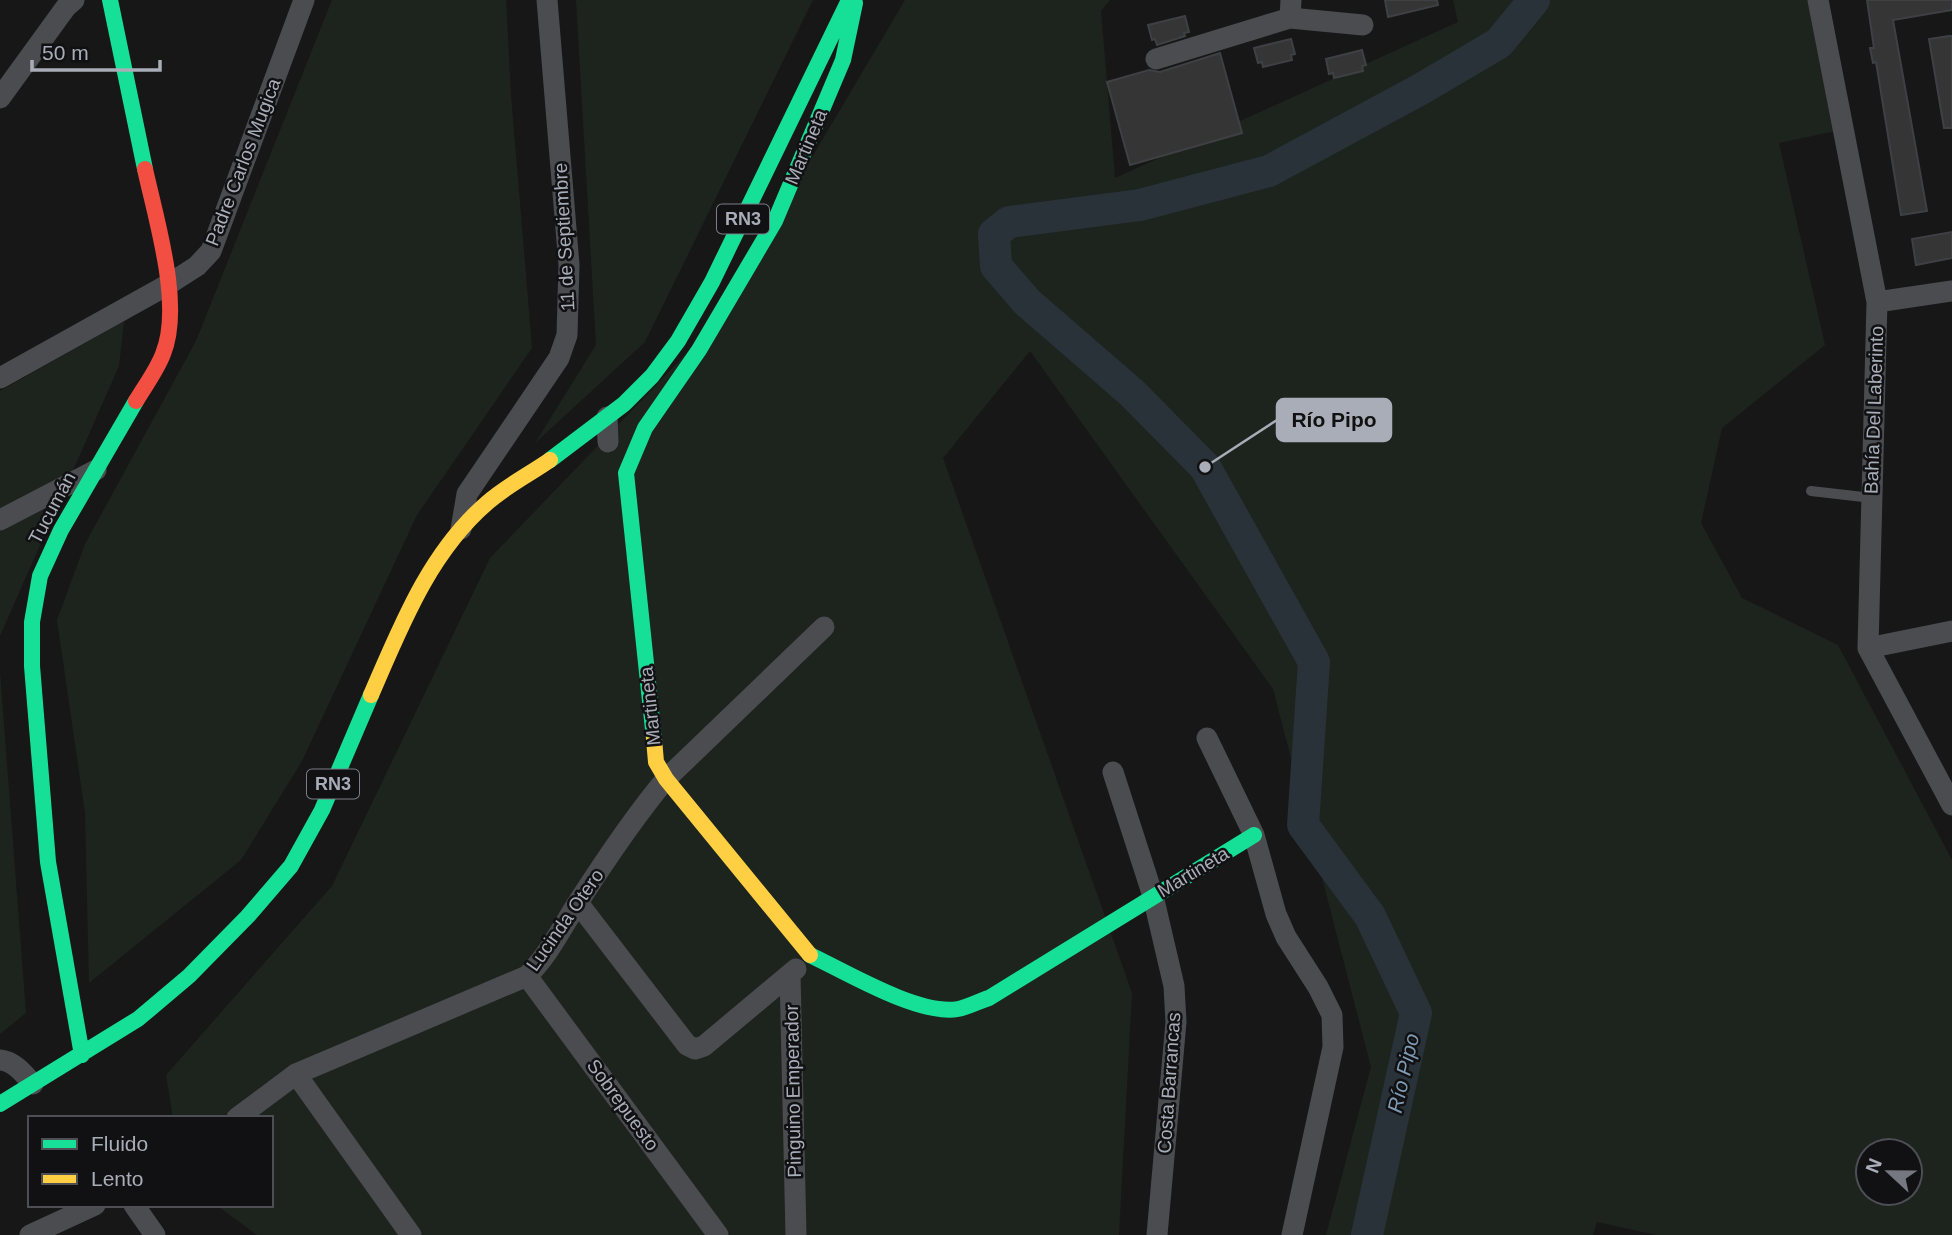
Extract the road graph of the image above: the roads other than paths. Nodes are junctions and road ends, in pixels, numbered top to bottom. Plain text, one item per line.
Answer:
1 (74, 0) edge
2 (110, 0) edge
3 (304, 0) edge
4 (547, 0) edge
5 (849, 0) edge
6 (855, 0) edge
7 (1818, 0) edge
8 (1291, 9) edge
9 (1363, 25) dead end
10 (1156, 59) dead end
11 (0, 97) edge
12 (169, 284) junction
13 (1952, 291) edge
14 (1877, 302) junction
15 (0, 378) edge
16 (607, 417) junction
17 (608, 442) dead end
18 (96, 470) junction
19 (1811, 491) dead end
20 (1872, 498) junction
21 (0, 520) edge
22 (461, 529) junction
23 (824, 626) dead end
24 (1952, 631) edge
25 (1867, 648) junction
26 (1207, 738) dead end
27 (1113, 772) dead end
28 (666, 779) junction
29 (1952, 805) edge
30 (1254, 835) junction
31 (1153, 896) junction
32 (578, 903) junction
33 (810, 955) junction
34 (790, 974) junction
35 (527, 976) junction
36 (82, 1055) junction
37 (0, 1060) edge
38 (296, 1074) junction
39 (33, 1084) junction
40 (0, 1104) edge
41 (240, 1116) edge
42 (91, 1207) edge
43 (135, 1207) edge
44 (30, 1235) edge
45 (155, 1235) edge
46 (411, 1235) edge
47 (718, 1235) edge
48 (796, 1235) edge
49 (1157, 1235) edge
50 (1292, 1235) edge

1 - 11 street
2 - 12 street, Tucumán
3 - 12 street, Padre Carlos Mugica
4 - 22 street, 11 de Septiembre
5 - 16 street, RN3
6 - 28 street, Martineta
7 - 14 street, Bahía Del Laberinto
8 - 9 street
8 - 10 street
12 - 15 street, Padre Carlos Mugica
12 - 18 street, Tucumán
13 - 14 street
14 - 20 street, Bahía Del Laberinto
16 - 17 street
16 - 22 street, RN3
18 - 21 street
18 - 36 street, Tucumán
19 - 20 lane
20 - 25 street, Bahía Del Laberinto
22 - 36 street, RN3
23 - 28 street, Lucinda Otero
24 - 25 street
25 - 29 street
26 - 30 street
27 - 31 street, Costa Barrancas
28 - 32 street, Lucinda Otero
28 - 33 street, Martineta
30 - 31 street, Martineta
30 - 50 street
31 - 33 street, Martineta
31 - 49 street, Costa Barrancas
32 - 34 street
32 - 35 street, Lucinda Otero
33 - 34 street
34 - 48 street, Pinguino Emperador
35 - 38 street, Lucinda Otero
35 - 47 street, Sobrepuesto
36 - 39 street, RN3
37 - 39 street
38 - 41 street, Lucinda Otero
38 - 46 street
39 - 40 street, RN3
42 - 44 street
43 - 45 street

